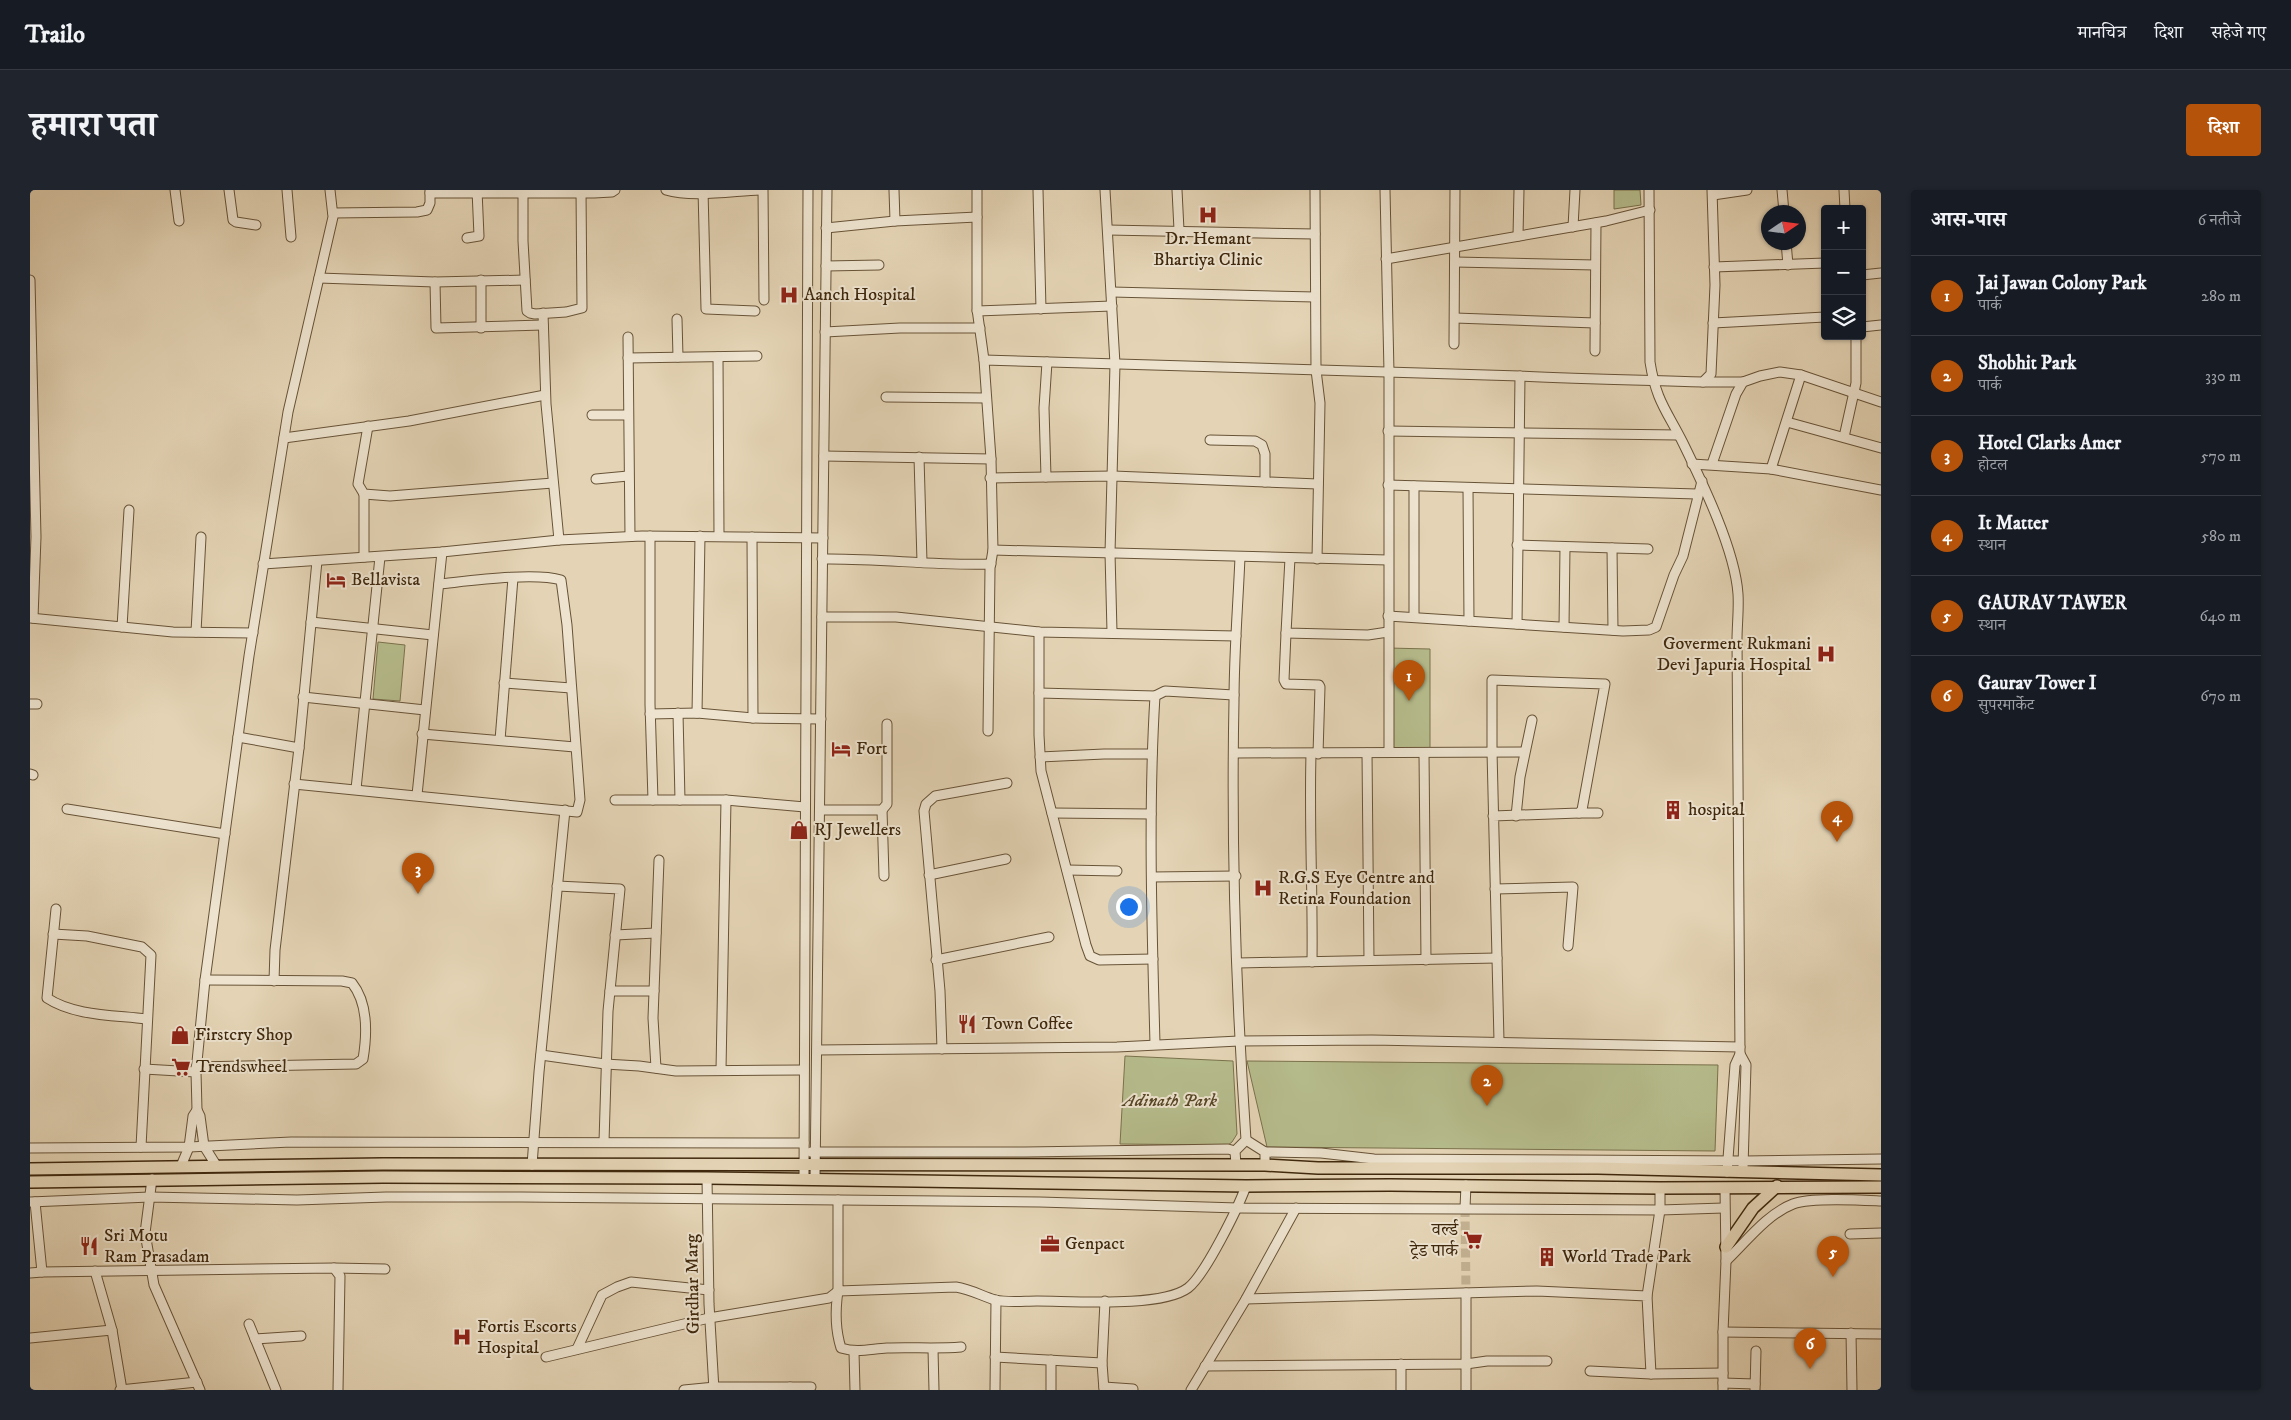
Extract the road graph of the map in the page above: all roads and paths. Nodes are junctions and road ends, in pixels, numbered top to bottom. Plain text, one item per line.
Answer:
1 (175, 190) edge
2 (229, 190) edge
3 (287, 190) edge
4 (330, 190) edge
5 (615, 190) edge
6 (666, 190) edge
7 (761, 190) edge
8 (808, 190) edge
9 (827, 190) edge
10 (894, 190) edge
11 (977, 190) edge
12 (1038, 190) edge
13 (1105, 190) edge
14 (1177, 190) edge
15 (1315, 190) edge
16 (1385, 190) edge
17 (1454, 190) edge
18 (1519, 190) edge
19 (1575, 190) edge
20 (1650, 190) edge
21 (1747, 190) edge
22 (1782, 190) edge
23 (1844, 190) edge
24 (430, 191) edge
25 (581, 191) edge
26 (703, 191) edge
27 (477, 192) edge
28 (523, 192) edge
29 (1713, 193) edge
30 (1783, 205) edge
31 (1845, 205) edge
32 (1650, 210) junction
33 (333, 213) junction
34 (977, 217) junction
35 (895, 220) junction
36 (179, 221) dead end
37 (1596, 223) junction
38 (256, 225) dead end
39 (1573, 227) junction
40 (826, 228) junction
41 (1108, 230) junction
42 (1179, 230) junction
43 (1315, 234) junction
44 (1518, 236) junction
45 (291, 237) dead end
46 (467, 238) dead end
47 (1455, 247) junction
48 (1787, 250) edge
49 (1386, 259) junction
50 (1455, 262) junction
51 (1821, 262) edge
52 (880, 265) dead end
53 (1595, 265) junction
54 (826, 266) junction
55 (1788, 266) junction
56 (1714, 267) junction
57 (1881, 273) edge
58 (1866, 275) edge
59 (319, 278) junction
60 (30, 280) edge
61 (481, 280) junction
62 (525, 280) junction
63 (435, 282) junction
64 (1112, 292) junction
65 (1315, 297) junction
66 (764, 300) dead end
67 (1112, 306) junction
68 (1041, 309) junction
69 (977, 310) junction
70 (754, 311) dead end
71 (543, 313) junction
72 (1821, 317) edge
73 (1455, 318) junction
74 (676, 319) dead end
75 (1595, 323) junction
76 (1713, 323) junction
77 (543, 325) junction
78 (1881, 325) edge
79 (1866, 327) edge
80 (481, 328) junction
81 (980, 328) junction
82 (825, 332) junction
83 (628, 337) dead end
84 (1856, 340) edge
85 (1454, 344) dead end
86 (1595, 351) dead end
87 (757, 356) dead end
88 (678, 357) junction
89 (718, 357) junction
90 (628, 358) junction
91 (984, 360) junction
92 (1047, 362) junction
93 (1115, 364) junction
94 (1316, 370) junction
95 (1388, 372) junction
96 (1801, 375) junction
97 (1520, 376) junction
98 (1653, 379) junction
99 (1703, 382) junction
100 (1743, 382) junction
101 (32, 384) edge
102 (1854, 393) junction
103 (545, 396) junction
104 (886, 397) dead end
105 (986, 398) junction
106 (1881, 402) edge
107 (592, 415) dead end
108 (628, 415) junction
109 (1787, 422) junction
110 (368, 426) junction
111 (1388, 431) junction
112 (1519, 432) junction
113 (1678, 435) junction
114 (1844, 437) junction
115 (284, 438) junction
116 (1210, 440) dead end
117 (1881, 448) edge
118 (824, 456) junction
119 (919, 457) junction
120 (991, 459) junction
121 (1692, 464) junction
122 (1712, 464) junction
123 (1771, 468) junction
124 (628, 476) junction
125 (1113, 476) junction
126 (1046, 477) junction
127 (990, 478) junction
128 (596, 479) dead end
129 (1702, 481) junction
130 (1265, 482) junction
131 (553, 483) junction
132 (1318, 484) junction
133 (1388, 485) junction
134 (1414, 486) junction
135 (1468, 488) junction
136 (1518, 489) junction
137 (1881, 490) edge
138 (364, 494) junction
139 (1697, 494) junction
140 (129, 510) dead end
141 (630, 536) junction
142 (650, 536) junction
143 (700, 536) junction
144 (719, 536) junction
145 (201, 537) dead end
146 (752, 537) junction
147 (807, 538) junction
148 (823, 538) junction
149 (559, 540) junction
150 (1517, 545) junction
151 (1565, 547) junction
152 (1612, 548) junction
153 (1648, 549) dead end
154 (993, 550) junction
155 (442, 552) junction
156 (1110, 553) junction
157 (380, 557) junction
158 (364, 558) junction
159 (1240, 558) junction
160 (1290, 558) junction
161 (822, 559) junction
162 (1317, 559) junction
163 (1388, 560) junction
164 (317, 561) junction
165 (922, 562) junction
166 (263, 564) junction
167 (991, 564) junction
168 (513, 578) junction
169 (439, 584) junction
170 (1388, 616) junction
171 (822, 617) junction
172 (1414, 617) junction
173 (31, 618) edge
174 (1469, 621) junction
175 (311, 622) junction
176 (1517, 624) junction
177 (122, 627) junction
178 (1564, 627) junction
179 (374, 628) junction
180 (989, 628) junction
181 (1613, 630) junction
182 (196, 632) junction
183 (1040, 632) junction
184 (1112, 632) junction
185 (1388, 632) junction
186 (252, 633) junction
187 (1286, 633) junction
188 (434, 634) junction
189 (1236, 636) junction
190 (504, 683) junction
191 (571, 688) junction
192 (1039, 693) junction
193 (1234, 695) junction
194 (1155, 696) junction
195 (303, 697) junction
196 (366, 705) junction
197 (425, 710) junction
198 (697, 712) junction
199 (678, 713) junction
200 (650, 714) junction
201 (753, 718) junction
202 (806, 719) junction
203 (821, 719) junction
204 (1532, 720) dead end
205 (886, 724) dead end
206 (988, 731) dead end
207 (422, 734) junction
208 (238, 737) junction
209 (500, 740) junction
210 (575, 746) junction
211 (299, 748) junction
212 (1492, 751) junction
213 (1389, 752) junction
214 (1424, 752) junction
215 (1524, 752) junction
216 (1234, 753) junction
217 (1367, 753) junction
218 (1152, 754) junction
219 (1314, 754) junction
220 (1040, 758) junction
221 (1007, 783) dead end
222 (294, 784) junction
223 (356, 789) junction
224 (417, 796) junction
225 (615, 800) dead end
226 (653, 800) junction
227 (680, 800) junction
228 (726, 800) junction
229 (805, 807) junction
230 (67, 810) dead end
231 (565, 810) junction
232 (820, 810) junction
233 (882, 810) junction
234 (1052, 813) junction
235 (1579, 813) junction
236 (1598, 813) dead end
237 (1152, 814) junction
238 (1493, 816) junction
239 (1516, 816) junction
240 (225, 834) junction
241 (1006, 859) dead end
242 (659, 860) dead end
243 (1067, 870) junction
244 (1117, 871) dead end
245 (929, 875) junction
246 (884, 876) dead end
247 (1236, 876) junction
248 (1152, 877) junction
249 (557, 886) junction
250 (1495, 889) junction
251 (56, 909) dead end
252 (656, 933) junction
253 (53, 934) junction
254 (615, 935) junction
255 (1049, 937) dead end
256 (1568, 946) dead end
257 (1497, 958) junction
258 (1153, 959) junction
259 (936, 960) junction
260 (1369, 960) junction
261 (1426, 960) junction
262 (1312, 962) junction
263 (1238, 963) junction
264 (205, 980) junction
265 (274, 981) junction
266 (610, 991) junction
267 (654, 991) junction
268 (146, 1018) junction
269 (1240, 1041) junction
270 (1499, 1042) junction
271 (1155, 1044) junction
272 (942, 1049) junction
273 (817, 1050) junction
274 (1740, 1050) junction
275 (541, 1055) junction
276 (605, 1064) junction
277 (656, 1068) junction
278 (144, 1069) junction
279 (196, 1069) junction
280 (721, 1070) junction
281 (804, 1070) junction
282 (197, 1110) junction
283 (1246, 1140) junction
284 (534, 1142) junction
285 (604, 1142) junction
286 (141, 1146) junction
287 (204, 1146) junction
288 (189, 1147) junction
289 (804, 1147) junction
290 (30, 1148) edge
291 (1235, 1151) junction
292 (815, 1152) junction
293 (1265, 1152) junction
294 (1881, 1159) edge
295 (1340, 1162) junction
296 (532, 1164) junction
297 (810, 1164) junction
298 (1236, 1165) junction
299 (1265, 1165) junction
300 (180, 1166) junction
301 (216, 1166) junction
302 (1728, 1167) junction
303 (1743, 1167) junction
304 (30, 1169) edge
305 (1881, 1175) edge
306 (707, 1178) junction
307 (152, 1179) junction
308 (809, 1179) junction
309 (30, 1182) edge
310 (1466, 1185) junction
311 (1246, 1186) junction
312 (1777, 1186) junction
313 (1881, 1187) edge
314 (1660, 1188) junction
315 (1725, 1188) junction
316 (150, 1197) junction
317 (708, 1199) junction
318 (838, 1200) junction
319 (1881, 1201) edge
320 (33, 1202) edge
321 (1238, 1208) junction
322 (1296, 1208) junction
323 (1465, 1208) junction
324 (1724, 1208) junction
325 (1660, 1210) junction
326 (1881, 1233) edge
327 (1850, 1234) dead end
328 (1726, 1247) junction
329 (1726, 1261) junction
330 (334, 1268) junction
331 (385, 1269) dead end
332 (152, 1270) junction
333 (95, 1271) junction
334 (42, 1272) junction
335 (30, 1273) edge
336 (709, 1290) junction
337 (838, 1291) junction
338 (1466, 1292) junction
339 (1647, 1296) junction
340 (1246, 1299) junction
341 (996, 1300) junction
342 (1105, 1301) junction
343 (709, 1318) junction
344 (249, 1324) dead end
345 (112, 1330) junction
346 (1723, 1332) junction
347 (1851, 1334) junction
348 (1881, 1334) edge
349 (301, 1336) dead end
350 (30, 1338) edge
351 (255, 1338) junction
352 (962, 1347) dead end
353 (577, 1349) junction
354 (933, 1349) junction
355 (1756, 1351) dead end
356 (854, 1352) junction
357 (546, 1357) dead end
358 (995, 1357) junction
359 (1051, 1360) junction
360 (1546, 1361) dead end
361 (1102, 1363) junction
362 (1401, 1364) junction
363 (1466, 1364) junction
364 (1206, 1366) junction
365 (1590, 1371) dead end
366 (1723, 1373) junction
367 (1651, 1374) junction
368 (199, 1386) edge
369 (811, 1387) dead end
370 (1723, 1387) edge
371 (1755, 1387) edge
372 (1104, 1388) edge
373 (714, 1389) edge
374 (790, 1389) edge
375 (1132, 1389) dead end
376 (121, 1390) edge
377 (276, 1390) edge
378 (338, 1390) edge
379 (684, 1390) edge
380 (855, 1390) edge
381 (934, 1390) edge
382 (995, 1390) edge
383 (1051, 1390) edge
384 (1191, 1390) edge
385 (1401, 1390) edge
386 (1466, 1390) edge
387 (1852, 1390) edge

1 - 36 street
2 - 38 street
3 - 45 street
4 - 33 street
5 - 25 street
6 - 26 street
7 - 26 street
7 - 66 street
8 - 147 street
9 - 40 street
10 - 35 street
11 - 34 street
12 - 68 street
13 - 41 street
14 - 42 street
15 - 43 street
16 - 49 street
17 - 47 street
18 - 44 street
19 - 39 street
20 - 32 street
21 - 29 street
22 - 30 street
23 - 31 street
24 - 27 street
24 - 33 street
25 - 28 street
25 - 71 street
26 - 70 street
27 - 28 street
27 - 46 street
28 - 62 street
29 - 56 street
32 - 37 street
32 - 98 street
33 - 59 street
34 - 35 street
34 - 69 street
35 - 40 street
37 - 39 street
37 - 53 street
39 - 44 street
40 - 54 street
41 - 42 street
41 - 64 street
42 - 43 street
43 - 65 street
44 - 47 street
47 - 49 street
47 - 50 street
48 - 55 street
49 - 95 street
50 - 53 street
50 - 73 street
51 - 55 street
52 - 54 street
53 - 75 street
54 - 82 street
55 - 56 street
56 - 76 street
57 - 58 street
59 - 63 street
59 - 115 street
60 - 101 street
61 - 62 street
61 - 63 street
61 - 80 street
62 - 71 street
63 - 80 street
64 - 65 street
64 - 67 street
65 - 94 street
67 - 68 street
67 - 93 street
68 - 69 street
69 - 81 street
71 - 77 street
72 - 76 street
73 - 75 street
73 - 85 street
74 - 88 street
75 - 86 street
76 - 99 street
77 - 80 street
77 - 103 street
78 - 79 street
81 - 82 street
81 - 91 street
82 - 118 street
83 - 90 street
84 - 102 street
87 - 89 street
88 - 89 street
88 - 90 street
89 - 144 street
90 - 108 street
91 - 92 street
91 - 105 street
92 - 93 street
92 - 126 street
93 - 94 street
93 - 125 street
94 - 95 street
94 - 132 street
95 - 97 street
95 - 111 street
96 - 100 street
96 - 102 street
96 - 109 street
97 - 98 street
97 - 112 street
98 - 99 street
98 - 113 street
99 - 100 street
100 - 122 street
101 - 173 street
102 - 106 street
102 - 114 street
103 - 110 street
103 - 131 street
104 - 105 street
105 - 120 street
107 - 108 street
108 - 124 street
109 - 114 street
109 - 123 street
110 - 115 street
110 - 138 street
111 - 112 street
111 - 133 street
112 - 113 street
112 - 136 street
113 - 121 street
114 - 117 street
115 - 166 street
116 - 130 street
118 - 119 street
118 - 148 street
119 - 120 street
119 - 165 street
120 - 127 street
121 - 122 street
121 - 129 street
122 - 123 street
123 - 137 street
124 - 128 street
124 - 141 street
125 - 126 street
125 - 130 street
125 - 156 street
126 - 127 street
127 - 154 street
129 - 139 street
129 - 274 street
130 - 132 street
131 - 138 street
131 - 149 street
132 - 162 street
133 - 134 street
133 - 163 street
134 - 135 street
134 - 172 street
135 - 136 street
135 - 174 street
136 - 139 street
136 - 150 street
138 - 158 street
139 - 181 street
140 - 177 street
141 - 142 street
141 - 149 street
142 - 143 street
142 - 200 street
143 - 144 street
143 - 198 street
144 - 146 street
145 - 182 street
146 - 147 street
146 - 201 street
147 - 148 street
147 - 202 street
148 - 161 street
149 - 155 street
150 - 151 street
150 - 176 street
151 - 152 street
151 - 178 street
152 - 153 street
152 - 181 street
154 - 156 street
154 - 167 street
155 - 157 street
155 - 169 street
156 - 159 street
156 - 184 street
157 - 158 street
157 - 179 street
158 - 164 street
159 - 160 street
159 - 189 street
160 - 162 street
160 - 187 street
161 - 165 street
161 - 171 street
162 - 163 street
163 - 170 street
164 - 166 street
164 - 175 street
165 - 167 street
166 - 186 street
167 - 180 street
168 - 169 street
168 - 190 street
168 - 191 street
169 - 188 street
170 - 172 street
170 - 185 street
171 - 180 street
171 - 203 street
172 - 174 street
173 - 177 street
174 - 176 street
175 - 179 street
175 - 195 street
176 - 178 street
177 - 182 street
178 - 181 street
179 - 188 street
179 - 196 street
180 - 183 street
180 - 206 street
182 - 186 street
183 - 184 street
183 - 192 street
184 - 189 street
185 - 187 street
185 - 213 street
186 - 208 street
187 - 219 street
188 - 197 street
189 - 193 street
190 - 191 street
190 - 209 street
191 - 210 street
192 - 194 street
192 - 220 street
193 - 194 street
193 - 216 street
194 - 218 street
195 - 196 street
195 - 211 street
196 - 197 street
196 - 223 street
197 - 207 street
198 - 199 street
198 - 201 street
199 - 200 street
199 - 227 street
200 - 226 street
201 - 202 street
202 - 203 street
202 - 229 street
203 - 232 street
204 - 215 street
205 - 233 street
207 - 209 street
207 - 224 street
208 - 211 street
208 - 240 street
209 - 210 street
210 - 231 street
211 - 222 street
212 - 214 street
212 - 215 street
212 - 235 street
212 - 238 street
213 - 214 street
213 - 217 street
214 - 261 street
215 - 239 street
216 - 219 street
216 - 247 street
217 - 219 street
217 - 260 street
218 - 220 street
218 - 237 street
219 - 262 street
220 - 234 street
221 - 245 street
222 - 223 street
222 - 265 street
223 - 224 street
224 - 231 street
225 - 226 street
226 - 227 street
227 - 228 street
228 - 229 street
228 - 280 street
229 - 281 street
230 - 240 street
231 - 249 street
232 - 233 street
232 - 273 street
233 - 246 street
234 - 237 street
234 - 243 street
235 - 236 street
235 - 239 street
237 - 248 street
238 - 239 street
238 - 250 street
240 - 264 street
241 - 245 street
242 - 252 street
243 - 244 street
243 - 258 street
245 - 259 street
247 - 248 street
247 - 263 street
248 - 258 street
249 - 254 street
249 - 275 street
250 - 256 street
250 - 257 street
251 - 253 street
252 - 254 street
252 - 267 street
253 - 268 street
253 - 268 street
254 - 266 street
255 - 259 street
257 - 261 street
257 - 270 street
258 - 271 street
259 - 272 street
260 - 261 street
260 - 262 street
262 - 263 street
263 - 269 street
264 - 265 street
264 - 279 street
265 - 279 street
266 - 267 street
266 - 276 street
267 - 277 street
268 - 278 street
269 - 270 street
269 - 271 street
269 - 283 street
270 - 274 street
271 - 272 street
272 - 273 street
273 - 292 street
274 - 302 street
274 - 303 street
275 - 276 street
275 - 284 street
276 - 277 street
276 - 285 street
277 - 280 street
278 - 279 street
278 - 286 street
279 - 282 street
280 - 281 street
281 - 289 street
282 - 287 street
282 - 288 street
283 - 291 street
283 - 293 street
284 - 285 street
284 - 287 street
284 - 296 street
285 - 289 street
286 - 288 street
286 - 290 street
287 - 288 street
287 - 301 street
288 - 300 street
289 - 292 street
289 - 297 street
291 - 292 street
291 - 298 street
292 - 297 street
293 - 295 street
293 - 299 street
294 - 303 street
295 - 299 main road
295 - 302 main road
296 - 297 main road
296 - 301 main road
297 - 298 main road
297 - 308 street
298 - 299 main road
300 - 301 main road
300 - 304 main road
302 - 303 main road
303 - 305 main road
306 - 307 main road
306 - 308 main road
306 - 317 street, Girdhar Marg
307 - 309 main road
307 - 316 street
308 - 311 main road
310 - 311 main road
310 - 314 main road
310 - 323 street
311 - 321 street
312 - 313 main road
312 - 315 main road
312 - 328 main road
314 - 315 main road
314 - 325 street
315 - 324 street
316 - 317 street
316 - 320 street
316 - 332 street
317 - 318 street
317 - 336 street, Girdhar Marg
318 - 321 street
318 - 337 street
319 - 329 street
320 - 334 street
321 - 322 street
321 - 342 street
322 - 323 street
322 - 340 street
323 - 325 street
324 - 325 street
324 - 328 street
325 - 339 street
326 - 327 street
328 - 329 street
329 - 346 street
330 - 331 street
330 - 332 street
330 - 378 street
332 - 333 street
332 - 368 street
333 - 334 street
333 - 345 street
334 - 335 street
336 - 343 street, Girdhar Marg
336 - 353 street
337 - 341 street
337 - 343 street
337 - 356 street
338 - 339 street
338 - 340 street
338 - 363 street
339 - 367 street
340 - 364 street
341 - 342 street
341 - 358 street
342 - 361 street
343 - 353 street
343 - 373 street, Girdhar Marg
344 - 351 street
345 - 350 street
345 - 376 street
346 - 347 street
346 - 366 street
347 - 348 street
347 - 387 street
349 - 351 street
351 - 377 street
352 - 354 street
353 - 357 street
354 - 356 street
354 - 381 street
355 - 371 street
356 - 380 street
358 - 359 street
358 - 382 street
359 - 361 street
359 - 383 street
360 - 363 street
361 - 372 street
362 - 363 street
362 - 364 street
362 - 385 street
363 - 386 street
364 - 384 street
365 - 367 street
366 - 367 street
366 - 370 street
368 - 376 street
369 - 374 street
370 - 371 street
372 - 375 street
373 - 374 street
373 - 379 street

